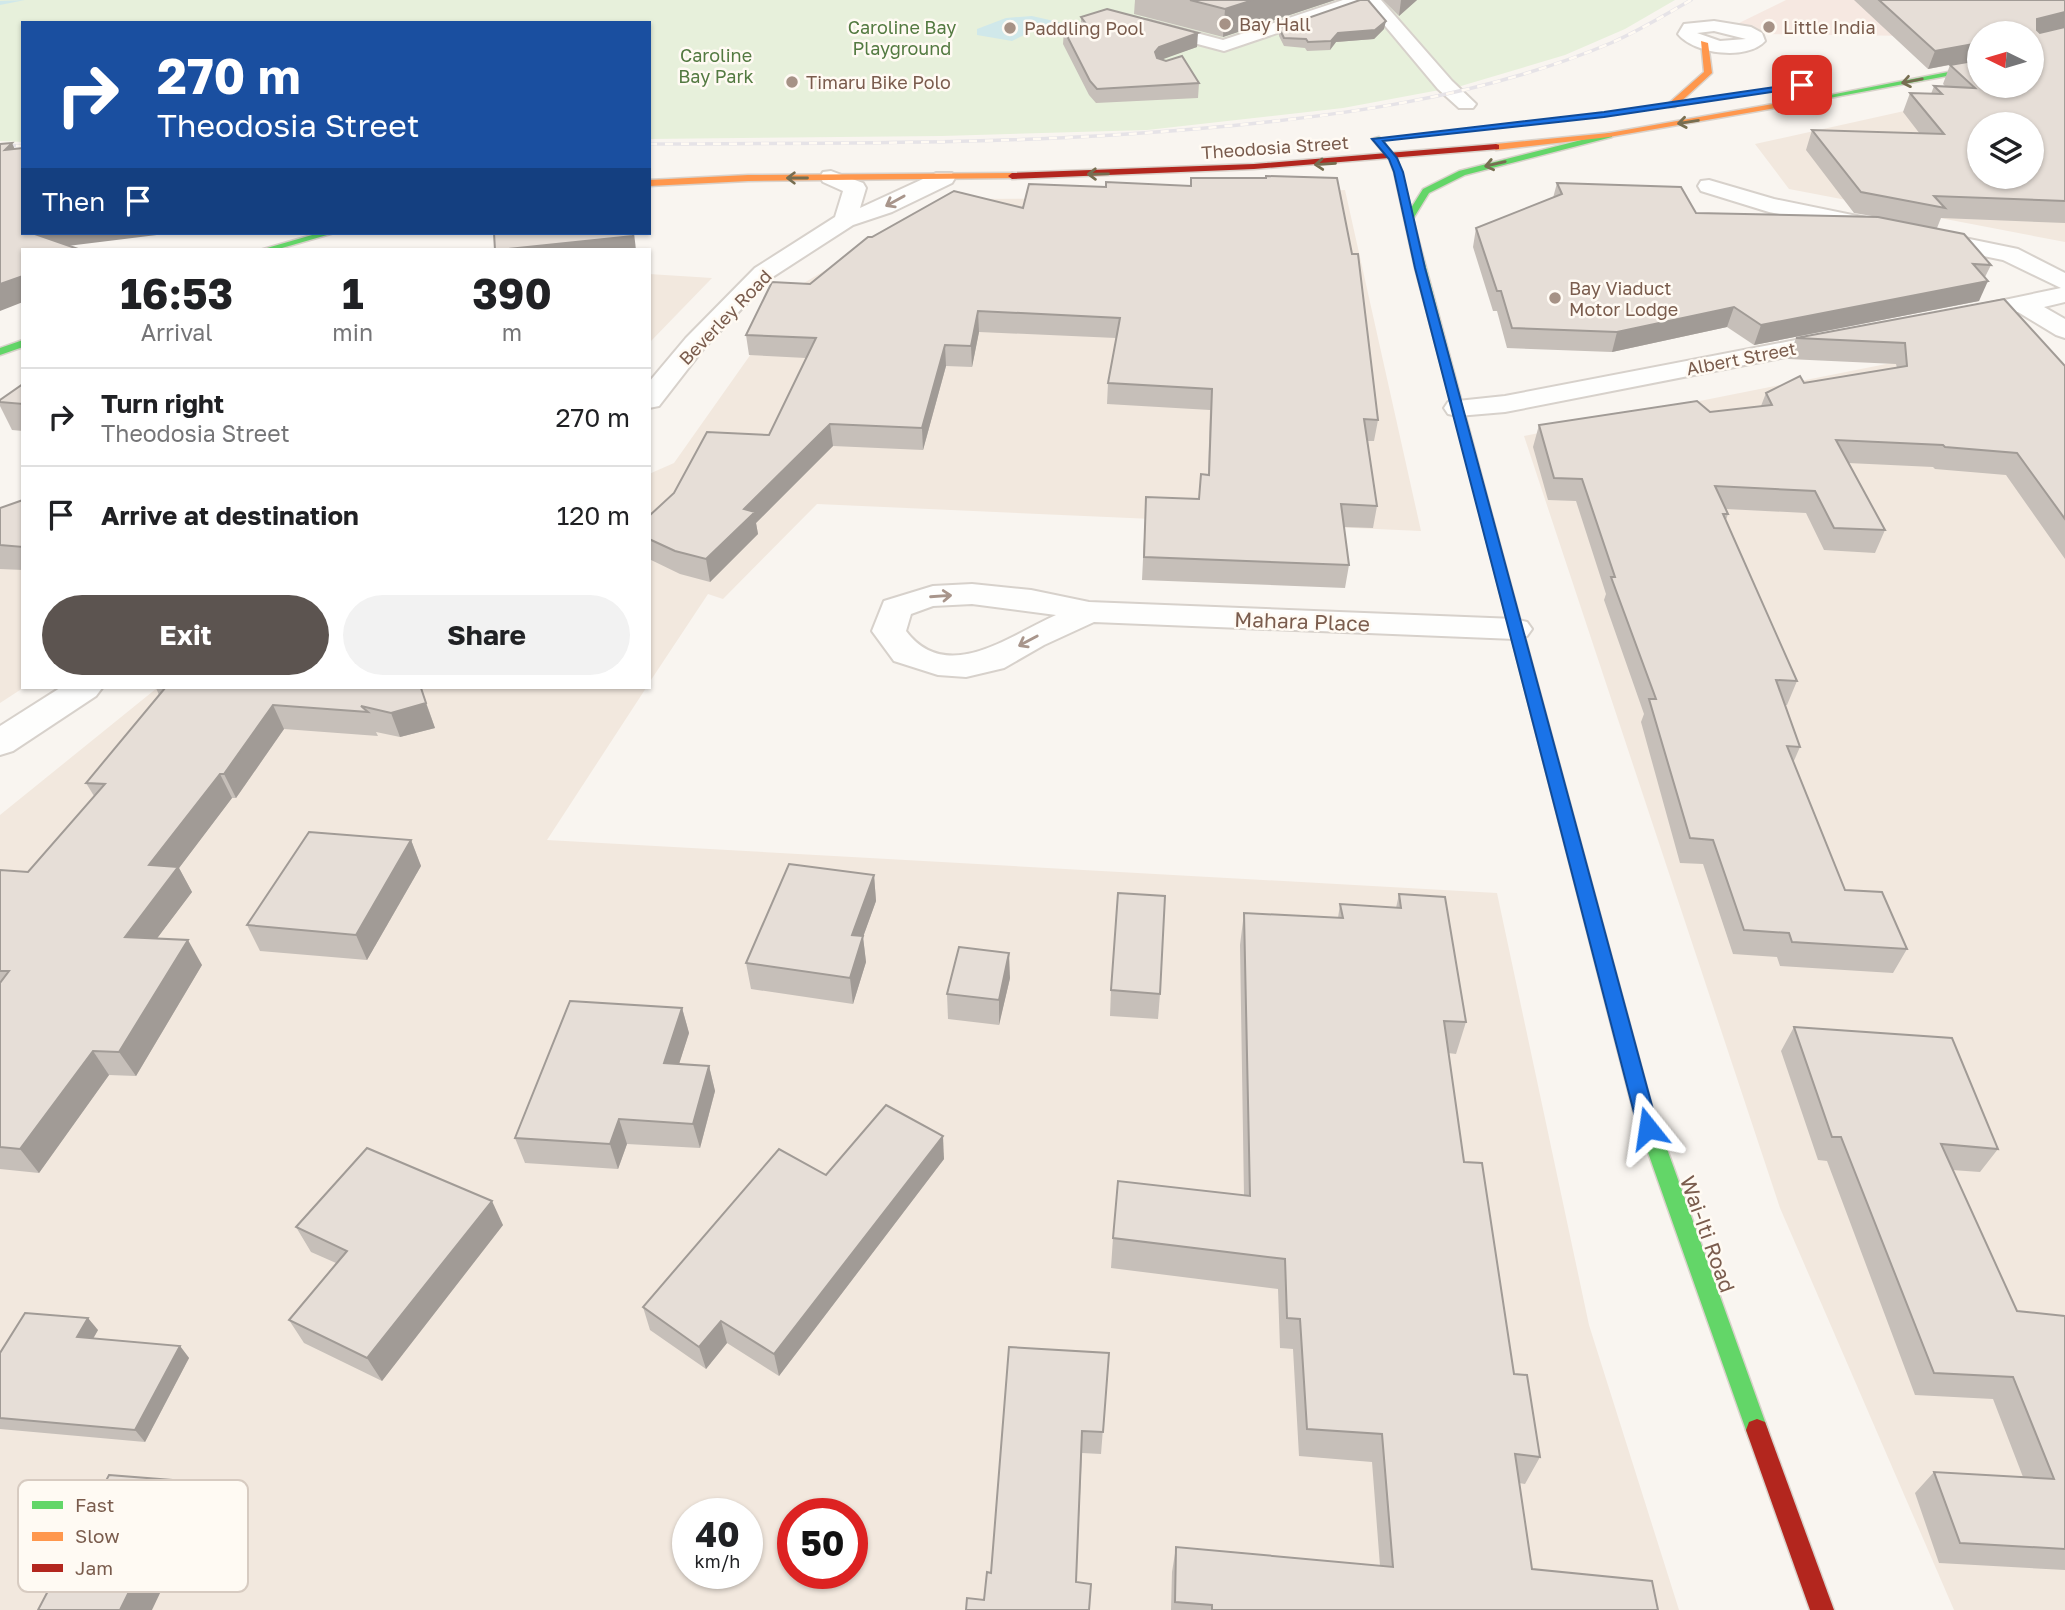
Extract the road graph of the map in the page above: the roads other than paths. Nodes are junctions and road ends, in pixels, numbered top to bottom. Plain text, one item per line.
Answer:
1 (1359, 0) edge
2 (1372, 0) edge
3 (1730, 10) dead end
4 (1134, 21) edge
5 (1714, 26) junction
6 (1704, 43) junction
7 (1224, 46) junction
8 (1967, 55) edge
9 (1189, 58) edge
10 (1967, 70) edge
11 (1753, 93) dead end
12 (1699, 101) dead end
13 (1466, 104) dead end
14 (1609, 135) junction
15 (1402, 137) dead end
16 (1370, 140) joint
17 (1393, 158) junction
18 (942, 169) junction
19 (651, 170) edge
20 (831, 177) junction
21 (651, 183) edge
22 (1709, 186) dead end
23 (1410, 216) junction
24 (845, 220) junction
25 (321, 235) edge
26 (273, 248) edge
27 (2065, 282) edge
28 (2065, 295) edge
29 (2022, 304) junction
30 (1940, 320) edge
31 (2065, 330) edge
32 (1872, 333) edge
33 (21, 343) edge
34 (0, 352) edge
35 (651, 397) edge
36 (1458, 408) junction
37 (1089, 612) junction
38 (1515, 629) junction
39 (82, 689) edge
40 (0, 743) edge
41 (1822, 1610) edge

1 - 7 street
2 - 13 street
3 - 5 street
4 - 7 street
5 - 6 street
5 - 6 street
6 - 12 main road
7 - 9 street
8 - 11 main road
10 -> 14 main road, Theodosia Street
14 - 17 main road, Theodosia Street
14 -> 23 main road
15 - 16 main road, Theodosia Street
16 - 17 main road, Wai-Iti Road
17 -> 18 main road, Theodosia Street
17 - 23 main road, Wai-Iti Road
18 - 19 main road, Theodosia Street
18 - 20 main road, Theodosia Street
18 -> 24 street, Beverley Road
20 -> 21 main road, Theodosia Street
20 - 24 street
22 - 27 street
23 - 36 main road, Wai-Iti Road
24 - 35 street, Beverley Road
25 - 26 main road
28 - 29 street
29 - 30 street
29 - 31 street
32 - 36 street, Albert Street
33 - 34 main road
36 - 38 main road, Wai-Iti Road
37 -> 37 street, Mahara Place
37 - 38 street, Mahara Place
38 - 41 main road, Wai-Iti Road
39 - 40 street

